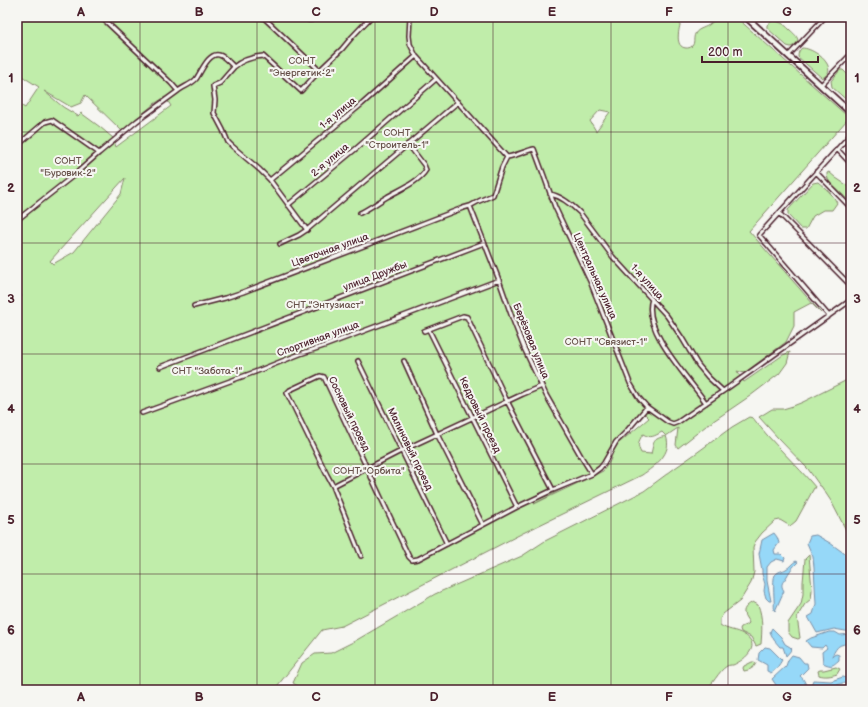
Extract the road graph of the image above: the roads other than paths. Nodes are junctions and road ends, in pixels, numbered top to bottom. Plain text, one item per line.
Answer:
1 (101, 17) edge
2 (263, 17) edge
3 (305, 17) edge
4 (313, 17) edge
5 (370, 17) edge
6 (410, 17) edge
7 (746, 17) edge
8 (825, 17) edge
9 (851, 54) edge
10 (416, 56) junction
11 (788, 56) junction
12 (234, 67) junction
13 (320, 71) junction
14 (436, 79) junction
15 (821, 86) junction
16 (178, 91) junction
17 (458, 102) junction
18 (851, 113) edge
19 (851, 134) edge
20 (408, 144) junction
21 (17, 146) edge
22 (837, 149) junction
23 (99, 153) junction
24 (507, 157) junction
25 (851, 164) edge
26 (816, 172) junction
27 (270, 180) junction
28 (550, 194) junction
29 (288, 205) junction
30 (470, 206) junction
31 (851, 208) edge
32 (360, 213) dead end
33 (779, 213) junction
34 (17, 220) edge
35 (307, 230) junction
36 (484, 243) junction
37 (280, 244) dead end
38 (499, 280) junction
39 (851, 286) edge
40 (652, 299) junction
41 (851, 300) edge
42 (194, 306) dead end
43 (829, 316) junction
44 (429, 330) junction
45 (424, 331) dead end
46 (358, 361) dead end
47 (404, 361) dead end
48 (160, 367) dead end
49 (542, 386) junction
50 (723, 391) junction
51 (508, 401) junction
52 (706, 403) junction
53 (647, 407) junction
54 (142, 413) dead end
55 (473, 418) junction
56 (437, 434) junction
57 (401, 451) junction
58 (367, 468) junction
59 (592, 474) junction
60 (333, 486) junction
61 (553, 490) junction
62 (517, 508) junction
63 (483, 525) junction
64 (447, 544) junction
65 (361, 556) dead end

1 - 16 street
2 - 13 street
3 - 4 street
5 - 13 street
6 - 10 street
7 - 11 main road
8 - 11 street
9 - 15 street
10 - 14 street
10 - 27 street, 1-я улица
11 - 15 main road
12 - 13 street
12 - 16 street
12 - 27 street
14 - 17 street
14 - 29 street, 2-я улица
15 - 18 main road
16 - 23 street
17 - 20 street
17 - 24 street
19 - 22 street
20 - 32 street
20 - 35 street
21 - 23 street
22 - 25 street
22 - 26 street
23 - 34 street
24 - 28 street, Центральная улица
24 - 30 street, Цветочная улица
26 - 31 street
26 - 33 street
27 - 29 street
28 - 40 street, 1-я улица
28 - 53 street, Центральная улица
29 - 35 street
30 - 36 street, Берёзовая улица
30 - 42 street, Цветочная улица
33 - 39 street
33 - 43 street
35 - 37 street
36 - 38 street, Берёзовая улица
36 - 48 street, улица Дружбы
38 - 49 street, Берёзовая улица
38 - 54 street, Спортивная улица
40 - 50 street, 1-я улица
40 - 52 street
41 - 43 street
43 - 50 street
44 - 45 street
44 - 51 street
44 - 55 street, Кедровый проезд
46 - 57 street, Малиновый проезд
47 - 56 street
49 - 51 street
49 - 59 street, Берёзовая улица
50 - 52 street
51 - 55 street
51 - 61 street
52 - 53 street, Центральная улица
53 - 59 street
55 - 56 street
55 - 62 street, Кедровый проезд
56 - 57 street
56 - 63 street
57 - 58 street
57 - 64 street, Малиновый проезд
58 - 60 street
58 - 60 street, Сосновый проезд
58 - 64 street, Сосновый проезд
59 - 61 street
60 - 65 street
61 - 62 street
62 - 63 street
63 - 64 street

